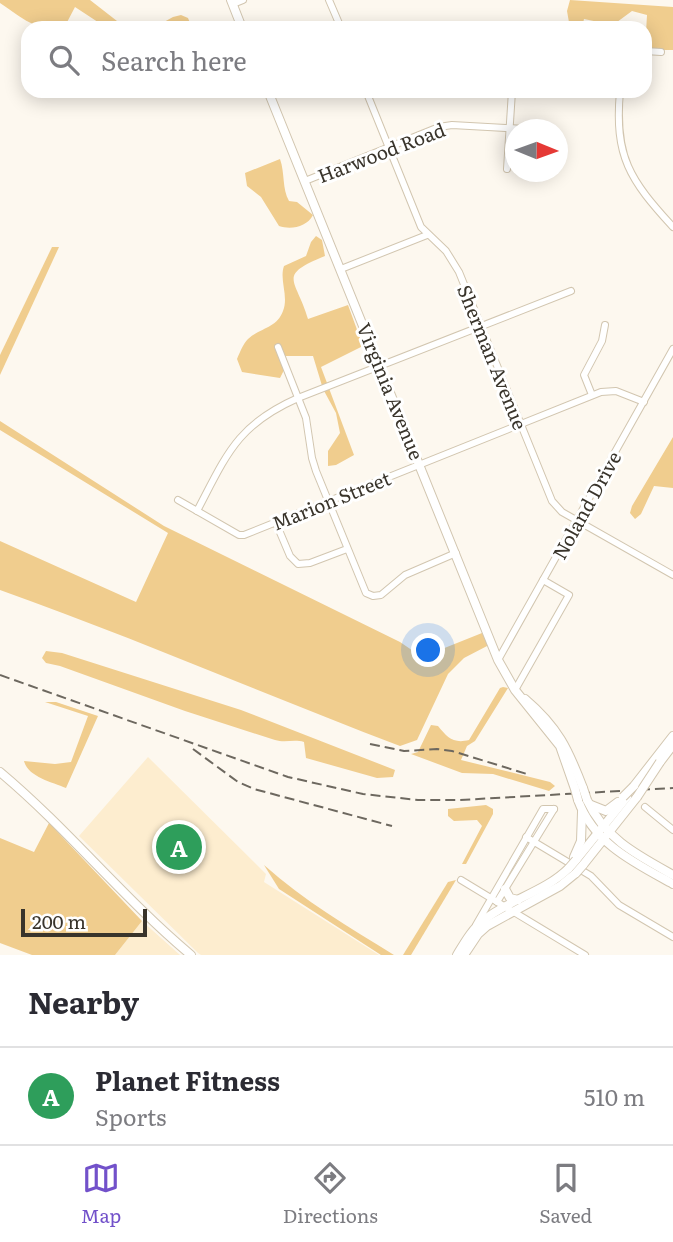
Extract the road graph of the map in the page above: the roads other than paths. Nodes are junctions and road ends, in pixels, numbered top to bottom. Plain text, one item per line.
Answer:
1 (243, 0) edge
2 (329, 0) edge
3 (232, 2) edge
4 (239, 21) edge
5 (338, 21) edge
6 (652, 51) edge
7 (661, 52) dead end
8 (272, 98) edge
9 (369, 98) edge
10 (511, 98) edge
11 (620, 98) edge
12 (510, 119) edge
13 (505, 128) edge
14 (388, 148) junction
15 (305, 181) junction
16 (673, 227) edge
17 (427, 235) junction
18 (341, 269) junction
19 (571, 291) dead end
20 (481, 326) junction
21 (605, 326) dead end
22 (278, 347) dead end
23 (673, 349) edge
24 (381, 368) junction
25 (592, 396) junction
26 (298, 398) junction
27 (644, 402) junction
28 (520, 424) junction
29 (420, 464) junction
30 (178, 499) dead end
31 (328, 502) junction
32 (197, 511) junction
33 (577, 521) junction
34 (276, 523) junction
35 (346, 549) junction
36 (456, 554) junction
37 (673, 575) edge
38 (543, 580) junction
39 (498, 660) junction
40 (515, 690) junction
41 (673, 736) edge
42 (673, 745) edge
43 (658, 760) junction
44 (0, 772) edge
45 (629, 797) junction
46 (584, 803) junction
47 (645, 807) dead end
48 (673, 830) edge
49 (603, 834) junction
50 (526, 837) junction
51 (534, 842) junction
52 (577, 861) junction
53 (569, 871) junction
54 (673, 875) edge
55 (461, 880) dead end
56 (673, 884) edge
57 (505, 889) junction
58 (490, 898) junction
59 (518, 900) junction
60 (505, 907) junction
61 (474, 929) junction
62 (673, 937) edge
63 (191, 955) edge
64 (457, 955) edge
65 (464, 955) edge
66 (584, 955) edge

1 - 3 street
2 - 5 street
3 - 4 main road
6 - 7 street
8 - 15 main road, Virginia Avenue
9 - 14 street, Sherman Avenue
10 - 12 street
11 - 16 street
13 - 14 street, Harwood Road
14 - 15 street, Harwood Road
14 - 17 street, Sherman Avenue
15 - 18 main road, Virginia Avenue
17 - 18 street
17 - 20 street, Sherman Avenue
18 - 24 main road, Virginia Avenue
19 - 20 street
20 - 24 street
20 - 28 street, Sherman Avenue
21 - 25 street
22 - 26 street
23 - 27 street, Noland Drive
24 - 26 street
24 - 29 main road, Virginia Avenue
25 - 27 street, Marion Street
25 - 28 street, Marion Street
26 - 31 street
26 - 32 street
27 - 33 street, Noland Drive
28 - 29 street, Marion Street
28 - 33 street, Sherman Avenue
29 - 31 street, Marion Street
29 - 36 main road, Virginia Avenue
30 - 32 street, Marion Street
31 - 34 street, Marion Street
31 - 35 street
32 - 34 street, Marion Street
33 - 37 street, Sherman Avenue
33 - 38 street, Noland Drive
34 - 35 street
35 - 36 street
36 - 39 main road, Virginia Avenue
38 - 39 street, Noland Drive
38 - 40 street
39 - 40 main road, Virginia Avenue
40 - 46 main road, Virginia Avenue, bridge
41 - 43 main road
42 - 43 main road
43 - 45 main road, bridge
43 - 45 main road, bridge
44 - 63 main road
45 - 46 main road
45 - 49 main road
46 - 49 main road, Virginia Avenue
46 - 52 main road
47 - 48 street
49 - 52 main road
49 - 54 main road, Virginia Avenue
49 - 56 main road, Virginia Avenue
50 - 51 street
50 - 51 street
50 - 58 street
51 - 57 street
51 - 62 street
52 - 53 main road, bridge
53 - 59 main road
53 - 60 main road
55 - 58 street
57 - 59 main road
57 - 60 street
58 - 60 street
58 - 61 street
59 - 60 main road
60 - 61 main road
60 - 65 main road
60 - 66 street
61 - 64 main road

